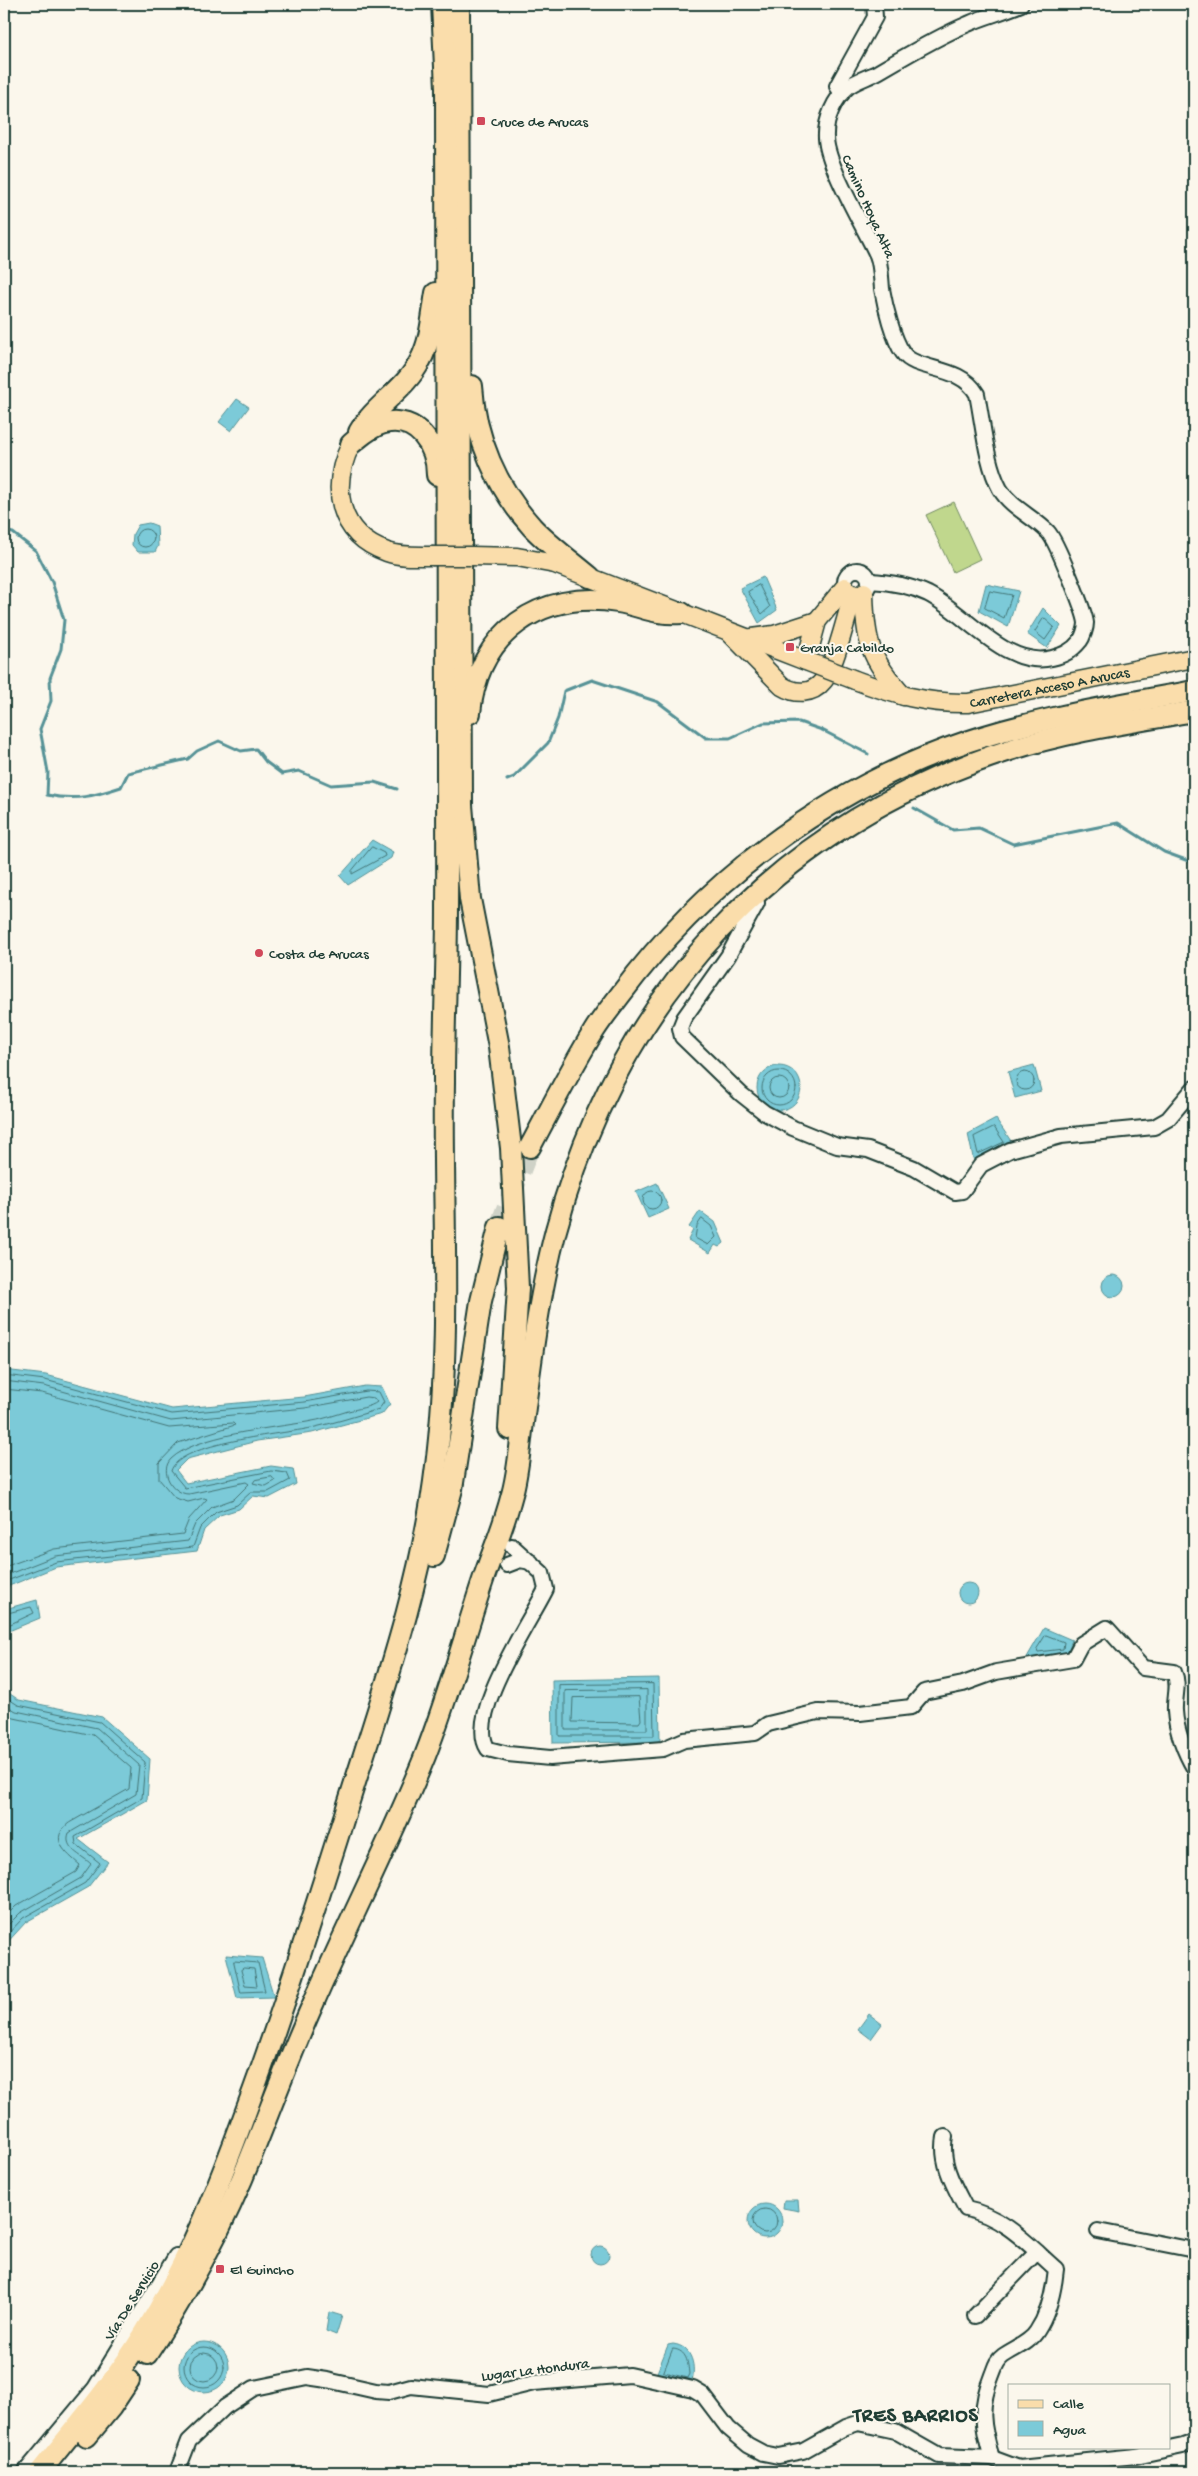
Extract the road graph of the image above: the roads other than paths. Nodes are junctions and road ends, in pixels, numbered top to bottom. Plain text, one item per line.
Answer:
1 (442, 4) edge
2 (459, 4) edge
3 (874, 4) edge
4 (1021, 4) edge
5 (845, 90) junction
6 (446, 240) junction
7 (461, 299) junction
8 (352, 444) junction
9 (590, 577) junction
10 (858, 588) junction
11 (682, 613) junction
12 (817, 621) junction
13 (728, 631) junction
14 (749, 638) junction
15 (1194, 658) edge
16 (806, 661) junction
17 (1194, 691) edge
18 (904, 696) junction
19 (1194, 711) edge
20 (454, 757) junction
21 (942, 775) junction
22 (725, 947) joint
23 (1194, 1088) edge
24 (530, 1147) tunnel mouth
25 (499, 1227) tunnel mouth
26 (512, 1546) dead end
27 (531, 1562) junction
28 (507, 1565) dead end
29 (484, 1576) junction
30 (387, 1682) junction
31 (1194, 1768) edge
32 (239, 2130) junction
33 (946, 2137) dead end
34 (1098, 2231) dead end
35 (1194, 2250) edge
36 (1037, 2252) junction
37 (974, 2316) dead end
38 (1194, 2442) edge
39 (992, 2458) junction
40 (25, 2472) edge
41 (40, 2472) edge
42 (56, 2472) edge
43 (177, 2472) edge

1 - 6 highway
2 - 7 highway
3 - 5 street, Camino Hoya Alta
4 - 5 street
5 - 10 street, Camino Hoya Alta
6 - 8 highway
6 - 20 highway
7 - 9 highway
7 - 20 highway
8 - 9 main road, Carretera Acceso A Arucas, bridge
8 - 20 highway
9 - 11 main road, Carretera Acceso A Arucas
10 - 12 main road
10 - 13 main road
10 - 18 main road
11 - 13 main road, Carretera Acceso A Arucas
11 - 20 highway
12 - 14 main road
12 - 16 main road
13 - 14 main road, Carretera Acceso A Arucas
14 - 16 main road, Carretera Acceso A Arucas
15 - 18 main road, Carretera Acceso A Arucas
16 - 18 main road, Carretera Acceso A Arucas, bridge
17 - 24 highway
19 - 21 highway
20 - 29 highway
20 - 30 highway
21 - 22 highway
21 - 29 highway
22 - 23 street
25 - 30 highway
26 - 27 street
27 - 28 street
27 - 31 street
29 - 42 highway
30 - 32 highway
32 - 40 street, Vía De Servicio
32 - 41 highway
33 - 36 street
34 - 35 street
36 - 37 street
36 - 39 street
38 - 39 street
39 - 43 street, Lugar La Hondura

